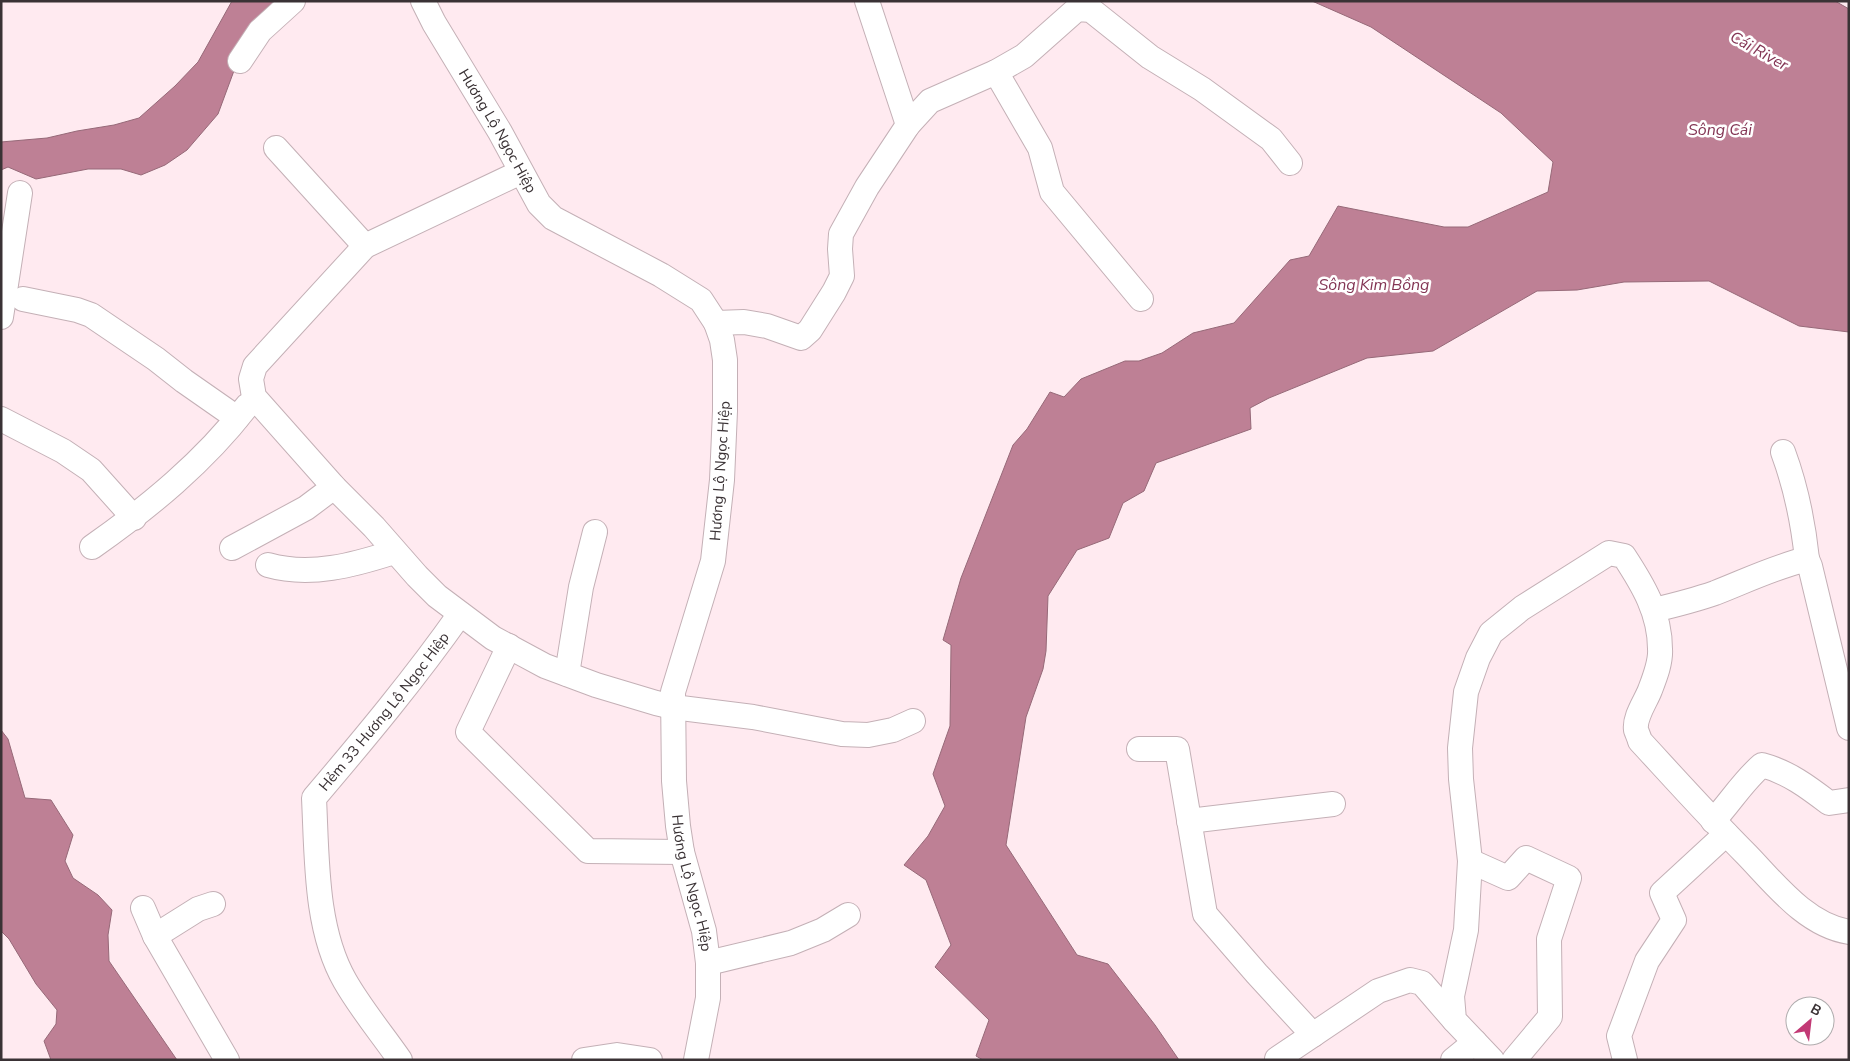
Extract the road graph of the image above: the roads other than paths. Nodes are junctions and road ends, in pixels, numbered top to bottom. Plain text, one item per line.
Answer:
1 (293, 1) edge
2 (423, 1) edge
3 (867, 1) edge
4 (240, 61) dead end
5 (996, 72) junction
6 (908, 125) junction
7 (276, 148) dead end
8 (1290, 163) dead end
9 (521, 172) junction
10 (20, 193) dead end
11 (365, 246) junction
12 (23, 299) dead end
13 (1141, 299) dead end
14 (1, 317) edge
15 (716, 322) junction
16 (254, 397) junction
17 (237, 418) junction
18 (1, 419) edge
19 (1783, 452) dead end
20 (334, 486) junction
21 (134, 518) junction
22 (595, 532) dead end
23 (92, 547) dead end
24 (232, 548) dead end
25 (394, 552) junction
26 (1807, 559) junction
27 (268, 565) dead end
28 (1654, 610) junction
29 (460, 614) junction
30 (508, 646) junction
31 (567, 674) junction
32 (673, 707) junction
33 (913, 721) dead end
34 (1849, 728) edge
35 (1140, 749) dead end
36 (1849, 800) edge
37 (1333, 804) dead end
38 (1189, 821) junction
39 (1719, 828) junction
40 (682, 852) junction
41 (1470, 861) junction
42 (213, 904) dead end
43 (142, 908) dead end
44 (848, 915) dead end
45 (1849, 932) edge
46 (156, 936) junction
47 (708, 962) junction
48 (1454, 1020) junction
49 (1313, 1035) junction
50 (1475, 1042) junction
51 (1277, 1059) edge
52 (228, 1060) edge
53 (400, 1060) edge
54 (584, 1060) edge
55 (650, 1060) edge
56 (696, 1060) edge
57 (1452, 1060) edge
58 (1492, 1060) edge
59 (1514, 1060) edge
60 (1625, 1060) edge

1 - 4 street
2 - 9 street, Hương Lộ Ngọc Hiệp
3 - 6 street
5 - 6 street
5 - 8 street
5 - 13 street
6 - 15 street
7 - 11 street
9 - 11 street
9 - 15 street, Hương Lộ Ngọc Hiệp
10 - 14 street
11 - 16 street
12 - 17 street
15 - 32 street, Hương Lộ Ngọc Hiệp
16 - 17 street
16 - 20 street
17 - 21 street
18 - 21 street
19 - 26 street
20 - 24 street
20 - 25 street
21 - 23 street
22 - 31 street
25 - 27 street
25 - 29 street
26 - 28 street
26 - 34 street
28 - 39 street
28 - 41 street
29 - 30 street
29 - 53 street, Hẻm 33 Hương Lộ Ngọc Hiệp
30 - 31 street
30 - 40 street
31 - 32 street
32 - 33 street
32 - 40 street, Hương Lộ Ngọc Hiệp
35 - 38 street
36 - 39 street
37 - 38 street
38 - 49 street
39 - 45 street
39 - 60 street
40 - 47 street, Hương Lộ Ngọc Hiệp
41 - 48 street
41 - 59 street
42 - 46 street
43 - 46 street
44 - 47 street
46 - 52 street
47 - 56 street, Hương Lộ Ngọc Hiệp
48 - 49 street
48 - 50 street
49 - 51 street
50 - 57 street
50 - 58 street
54 - 55 street

